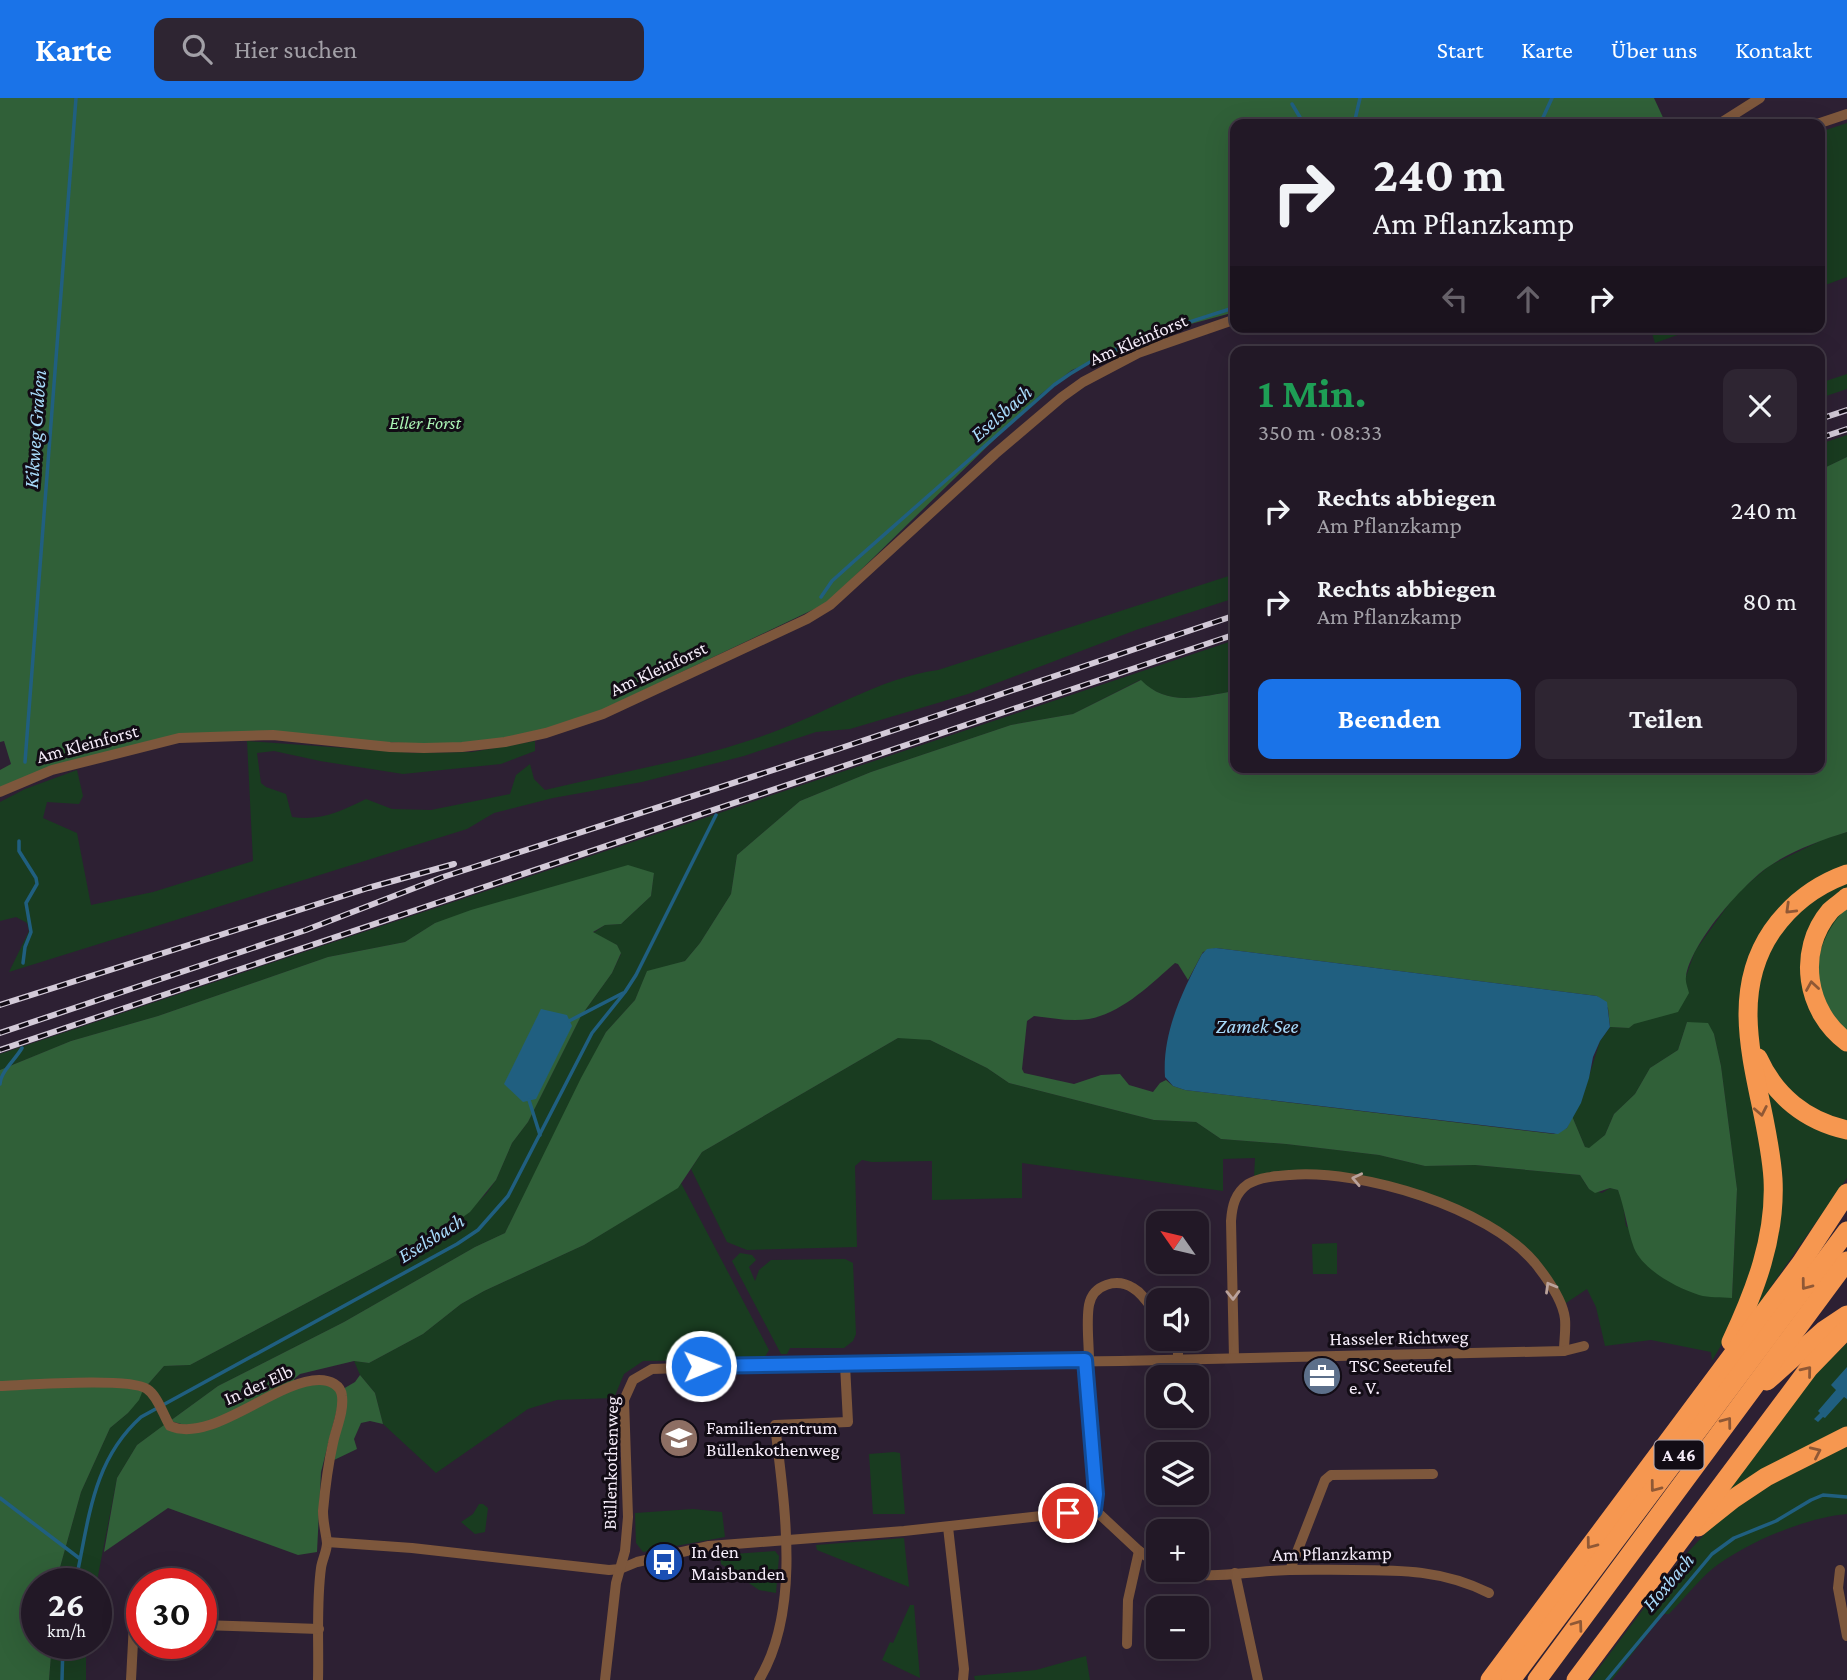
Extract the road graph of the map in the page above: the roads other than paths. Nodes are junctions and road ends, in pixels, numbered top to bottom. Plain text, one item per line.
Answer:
1 (1760, 98) edge
2 (1847, 114) edge
3 (1727, 119) edge
4 (1825, 121) edge
5 (1230, 321) edge
6 (0, 792) edge
7 (1847, 874) edge
8 (1847, 897) edge
9 (1847, 1042) edge
10 (1751, 1044) junction
11 (1847, 1130) edge
12 (1847, 1193) edge
13 (1847, 1231) edge
14 (1847, 1261) edge
15 (1146, 1302) edge
16 (1847, 1315) edge
17 (1847, 1329) edge
18 (1584, 1346) dead end
19 (1178, 1351) edge
20 (1564, 1352) junction
21 (1234, 1358) junction
22 (1178, 1359) junction
23 (1087, 1360) junction
24 (845, 1365) junction
25 (639, 1374) joint
26 (1712, 1381) junction
27 (0, 1386) edge
28 (1745, 1399) junction
29 (1847, 1436) edge
30 (1433, 1474) dead end
31 (1094, 1510) junction
32 (948, 1527) junction
33 (327, 1542) junction
34 (787, 1542) junction
35 (1139, 1551) junction
36 (1146, 1556) edge
37 (1663, 1563) junction
38 (620, 1569) junction
39 (1290, 1570) junction
40 (1840, 1570) dead end
41 (1209, 1573) edge
42 (1236, 1573) junction
43 (1489, 1592) dead end
44 (217, 1626) edge
45 (319, 1629) junction
46 (1847, 1636) edge
47 (1127, 1644) dead end
48 (132, 1659) edge
49 (131, 1680) edge
50 (318, 1680) edge
51 (605, 1680) edge
52 (758, 1680) edge
53 (963, 1680) edge
54 (1258, 1680) edge
55 (1490, 1680) edge
56 (1511, 1680) edge
57 (1537, 1680) edge
58 (1576, 1680) edge

1 - 3 street
2 - 4 street
5 - 6 street, Am Kleinforst
7 -> 10 highway
9 -> 8 highway
10 - 11 highway
10 -> 26 highway
12 - 26 highway
13 -> 56 highway, A 46
14 - 28 highway, A 46
15 - 23 street
16 - 28 highway
37 -> 17 highway
18 - 20 street, Hasseler Richtweg
19 - 22 street
20 - 21 street, Hasseler Richtweg
20 -> 21 street
21 - 22 street, Hasseler Richtweg
22 - 23 street, Hasseler Richtweg
23 - 24 street, Hasseler Richtweg
23 - 31 street
24 - 25 street, Hasseler Richtweg
24 - 34 street
25 - 38 street, Büllenkothenweg
26 -> 55 highway
27 - 33 street, In der Elb
57 -> 28 highway, A 46
37 -> 29 highway
30 - 39 street
31 - 32 street
31 - 35 street
32 - 34 street
32 - 53 street
33 - 38 street
33 - 45 street, In der Elb
34 - 38 street
34 - 52 street
35 - 36 street
35 - 47 street
37 - 58 highway
38 - 51 street, Büllenkothenweg
39 - 42 street, Am Pflanzkamp
39 - 43 street, Am Pflanzkamp
40 - 46 street
41 - 42 street, Am Pflanzkamp
42 - 54 street
44 - 45 street
45 - 50 street, In der Elb
48 - 49 street

